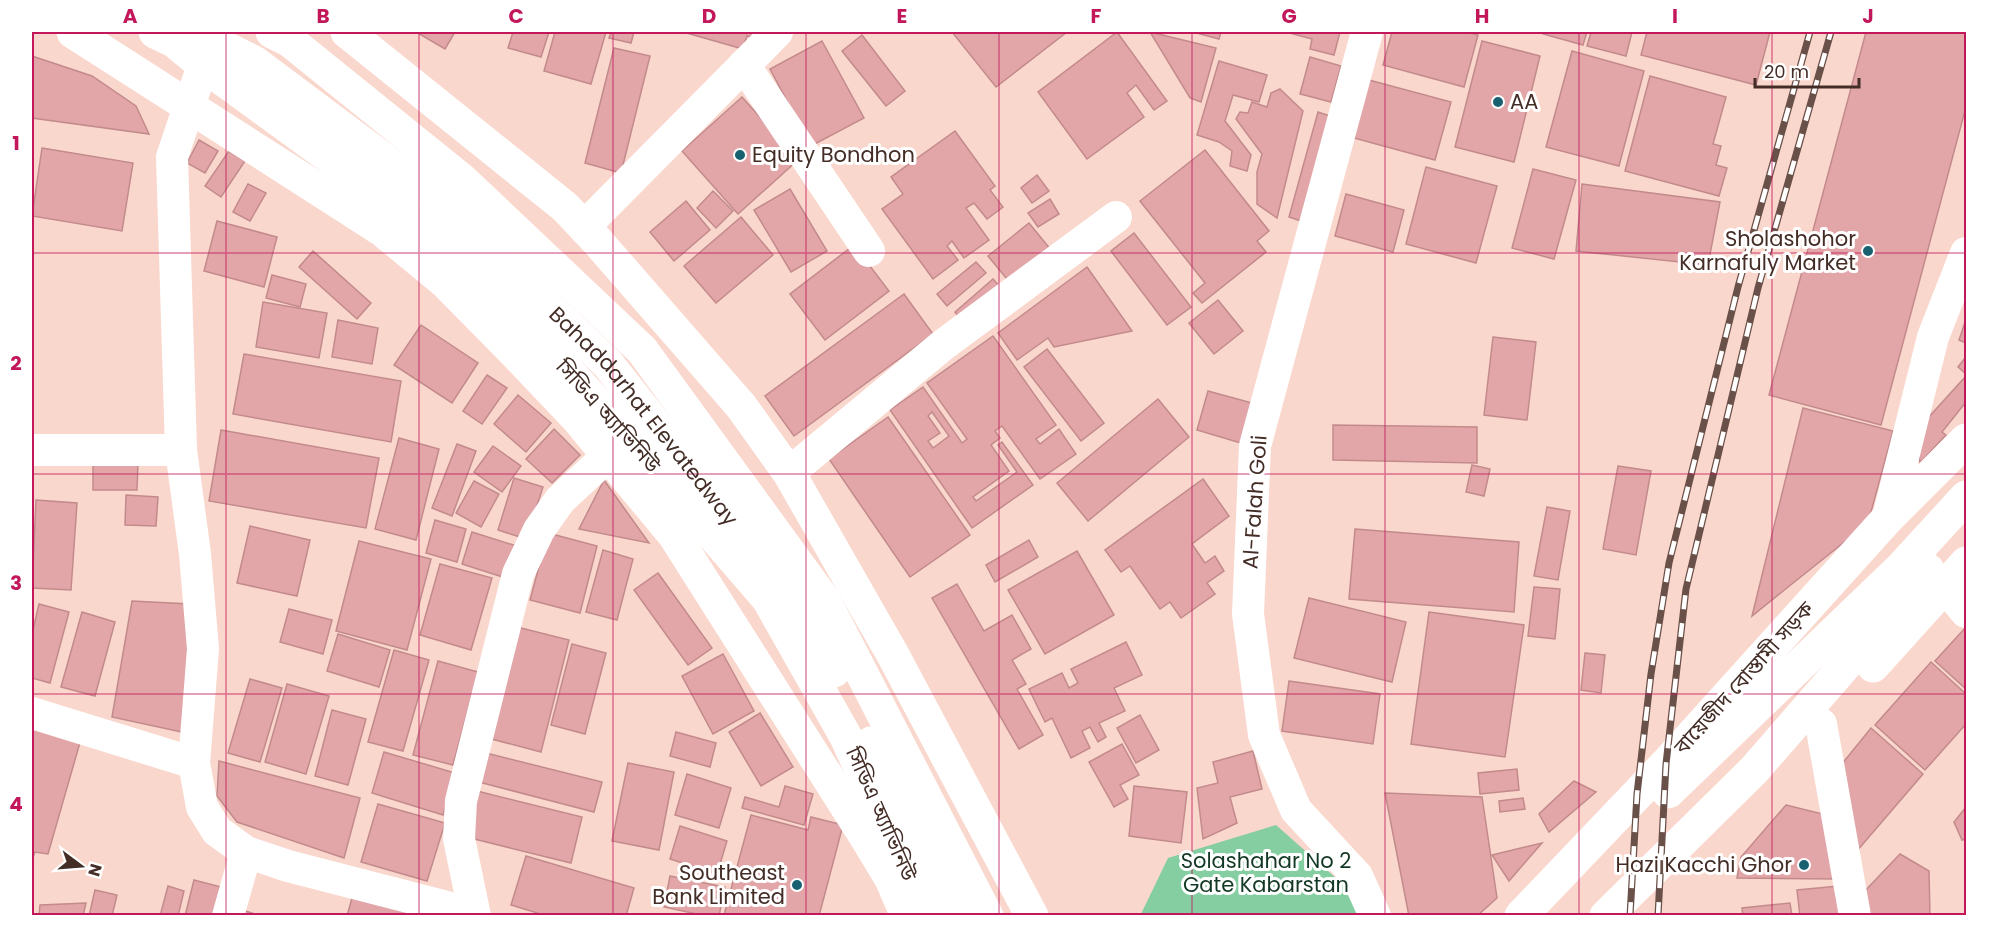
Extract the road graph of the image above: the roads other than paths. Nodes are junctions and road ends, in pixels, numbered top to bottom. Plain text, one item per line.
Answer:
1 (73, 32) edge
2 (155, 32) edge
3 (194, 32) edge
4 (272, 32) edge
5 (347, 32) edge
6 (368, 32) edge
7 (777, 32) edge
8 (1367, 32) edge
9 (203, 65) junction
10 (744, 65) junction
11 (1116, 217) dead end
12 (584, 227) junction
13 (869, 251) dead end
14 (1966, 253) edge
15 (628, 437) junction
16 (1966, 440) edge
17 (32, 450) edge
18 (181, 450) junction
19 (789, 473) junction
20 (1966, 497) edge
21 (1888, 518) junction
22 (1966, 529) edge
23 (1966, 563) edge
24 (1945, 587) junction
25 (1966, 612) edge
26 (32, 713) edge
27 (1821, 724) junction
28 (194, 763) junction
29 (246, 852) junction
30 (228, 915) edge
31 (475, 915) edge
32 (907, 915) edge
33 (927, 915) edge
34 (958, 915) edge
35 (987, 915) edge
36 (1032, 915) edge
37 (1038, 915) edge
38 (1375, 915) edge
39 (1521, 915) edge
40 (1543, 915) edge
41 (1606, 915) edge
42 (1626, 915) edge
43 (1855, 915) edge

1 - 32 main road
2 - 9 main road, সিডিএ অ্যাভিনিউ
3 - 34 main road, Bahaddarhat Elevatedway
4 - 35 main road, Bahaddarhat Elevatedway
5 - 12 main road
6 - 37 main road
7 - 10 street
8 - 38 street, Al-Falah Goli
9 - 15 main road, সিডিএ অ্যাভিনিউ
9 - 18 street
10 - 12 street
10 - 13 street
11 - 19 street
12 - 19 main road
14 - 21 street
15 - 31 street
15 - 33 main road, সিডিএ অ্যাভিনিউ
16 - 21 main road, বায়েজীদ বোস্তামী সড়ক
17 - 18 street
18 - 28 street
19 - 36 main road
20 - 40 main road
21 - 39 main road, বায়েজীদ বোস্তামী সড়ক
22 - 41 main road
23 - 24 main road
24 - 25 street
24 - 27 main road
26 - 28 street
27 - 42 main road
27 - 43 street
28 - 29 street
29 - 30 street
29 - 31 street

